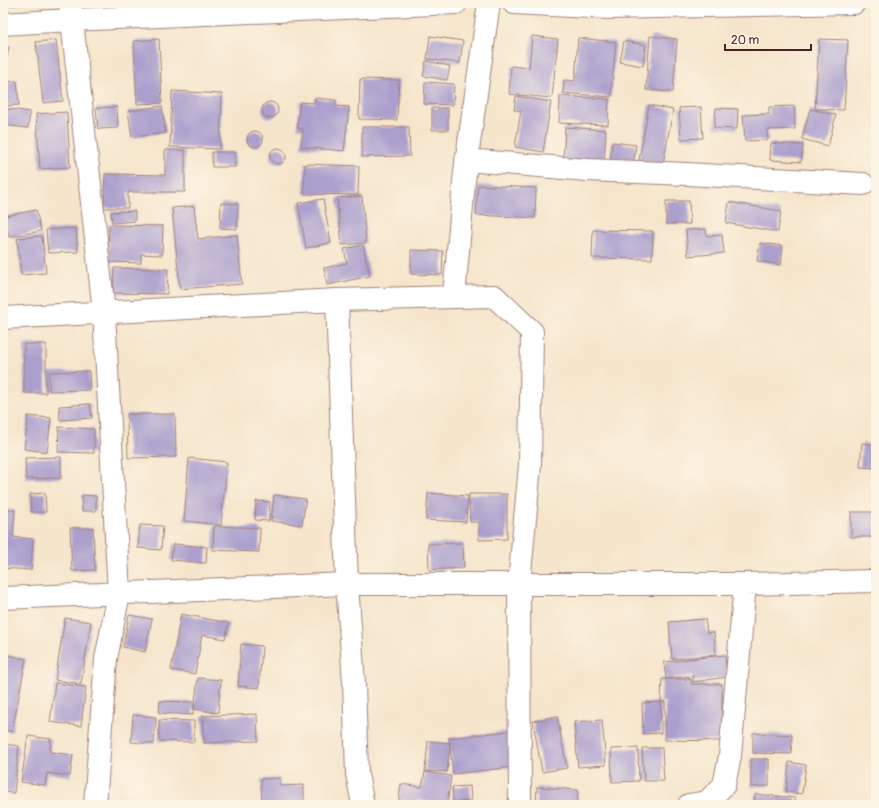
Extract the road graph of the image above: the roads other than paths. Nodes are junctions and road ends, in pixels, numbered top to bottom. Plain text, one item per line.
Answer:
1 (456, 3) edge
2 (489, 3) edge
3 (514, 3) edge
4 (854, 3) edge
5 (608, 6) edge
6 (71, 11) edge
7 (3, 24) edge
8 (466, 160) junction
9 (862, 184) dead end
10 (454, 296) junction
11 (337, 300) junction
12 (104, 312) junction
13 (3, 318) edge
14 (876, 582) edge
15 (347, 584) junction
16 (519, 584) junction
17 (745, 584) junction
18 (119, 593) junction
19 (3, 598) edge
20 (95, 805) edge
21 (363, 805) edge
22 (520, 805) edge
23 (689, 805) edge

1 - 6 street
2 - 8 street
3 - 5 street
4 - 5 street
6 - 7 street
6 - 12 street
8 - 9 street
8 - 10 street
10 - 11 street
10 - 16 street
11 - 12 street
11 - 15 street
12 - 13 street
12 - 18 street
14 - 17 street
15 - 16 street
15 - 18 street
15 - 21 street
16 - 17 street
16 - 22 street
17 - 23 street
18 - 19 street
18 - 20 street

